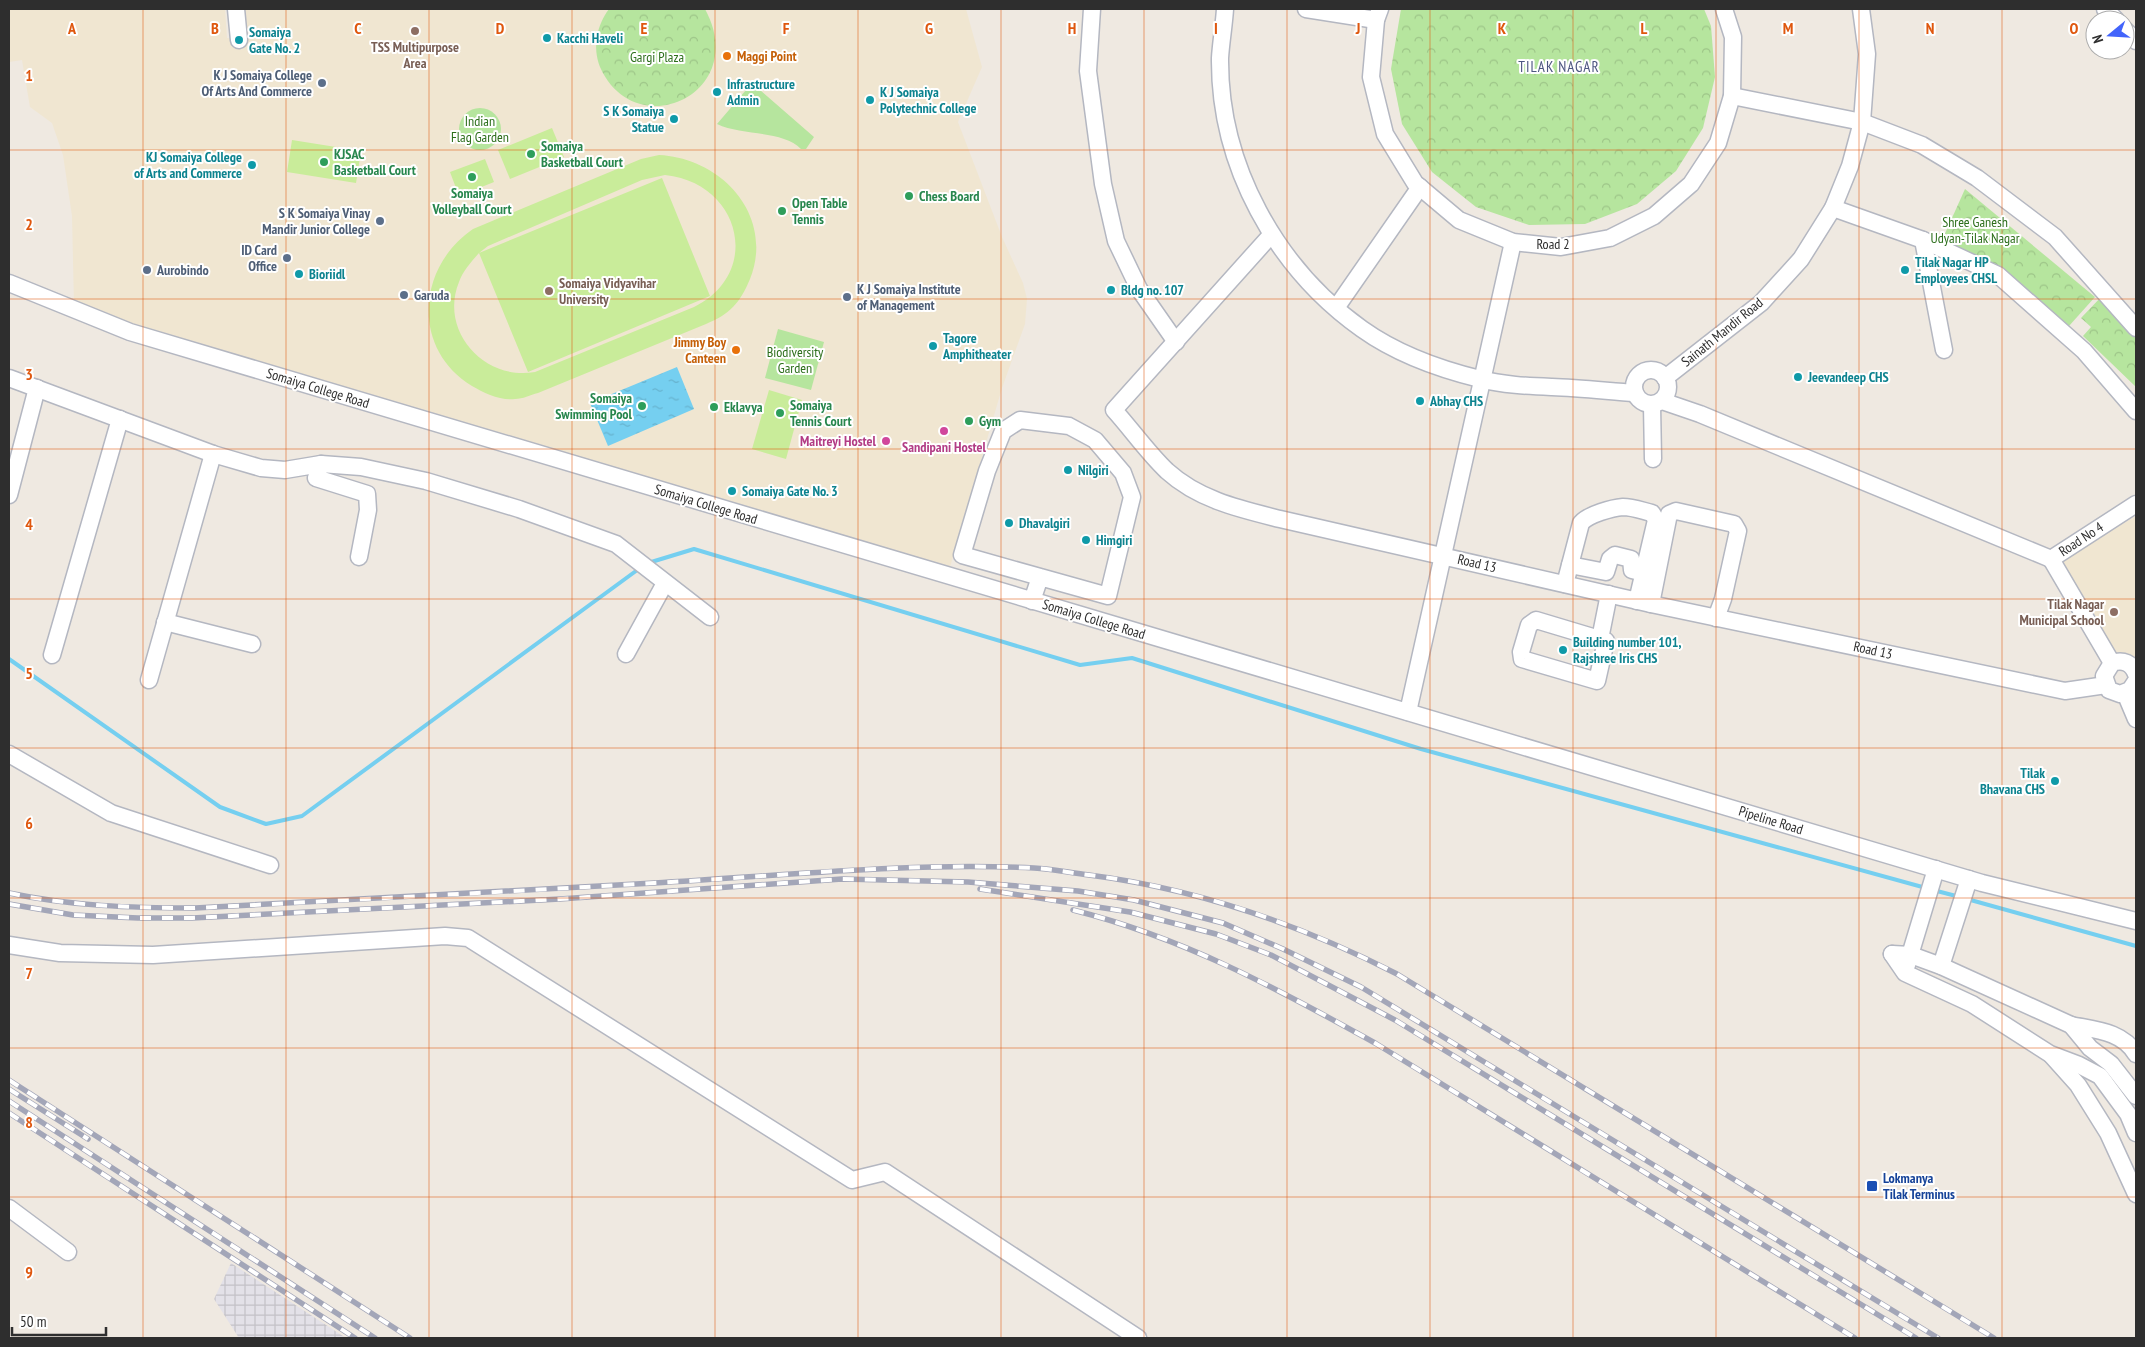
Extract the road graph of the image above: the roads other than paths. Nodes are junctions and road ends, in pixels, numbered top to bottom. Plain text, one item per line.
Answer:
1 (236, 9) edge
2 (1092, 9) edge
3 (1225, 9) edge
4 (1306, 9) edge
5 (1724, 9) edge
6 (1862, 9) edge
7 (1378, 14) edge
8 (239, 40) dead end
9 (1732, 96) junction
10 (1862, 122) junction
11 (1420, 187) junction
12 (1833, 208) junction
13 (1271, 235) junction
14 (1923, 240) junction
15 (1513, 242) junction
16 (9, 283) edge
17 (1336, 308) junction
18 (2136, 328) edge
19 (1176, 342) junction
20 (1944, 350) dead end
21 (9, 378) edge
22 (1482, 380) junction
23 (36, 388) junction
24 (1662, 392) junction
25 (1635, 393) junction
26 (2136, 411) edge
27 (120, 418) junction
28 (213, 454) junction
29 (1653, 459) dead end
30 (321, 464) junction
31 (9, 495) edge
32 (2136, 504) edge
33 (962, 555) junction
34 (1443, 555) junction
35 (359, 557) dead end
36 (2051, 559) junction
37 (1570, 565) junction
38 (1644, 573) junction
39 (1040, 577) junction
40 (955, 578) junction
41 (661, 580) junction
42 (1565, 584) junction
43 (1609, 594) junction
44 (1108, 596) junction
45 (1032, 600) junction
46 (1644, 602) junction
47 (710, 617) dead end
48 (1716, 618) junction
49 (1100, 621) junction
50 (165, 622) junction
51 (1600, 639) junction
52 (252, 644) dead end
53 (626, 654) dead end
54 (52, 655) dead end
55 (2112, 663) junction
56 (2136, 674) edge
57 (149, 680) dead end
58 (2106, 686) junction
59 (2131, 687) edge
60 (1408, 712) junction
61 (2136, 719) edge
62 (9, 754) edge
63 (270, 865) dead end
64 (1932, 884) junction
65 (1964, 894) junction
66 (2136, 921) edge
67 (9, 946) edge
68 (1910, 955) junction
69 (1941, 966) junction
70 (1905, 973) junction
71 (2071, 1025) junction
72 (2135, 1048) edge
73 (2050, 1054) junction
74 (2136, 1096) edge
75 (2136, 1133) edge
76 (2136, 1194) edge
77 (9, 1208) edge
78 (68, 1252) dead end
79 (1138, 1338) edge

1 - 8 street
2 - 19 street
3 - 13 street
4 - 7 street
5 - 9 street, Road 2
6 - 10 street, Sainath Mandir Road
7 - 11 street, Road 2
9 - 10 street
9 - 15 street, Road 2
10 - 12 street, Sainath Mandir Road
10 - 18 street
11 - 15 street, Road 2
11 - 17 street
12 - 14 street
12 - 24 street, Sainath Mandir Road
13 - 17 street
13 - 19 street, Road 13
14 - 20 street
14 - 26 street
15 - 22 street
16 - 40 street, Somaiya College Road
17 - 22 street
19 - 34 street, Road 13
21 - 23 street
22 - 25 street
22 - 34 street
23 - 27 street
23 - 31 street
24 - 25 street
24 - 25 street
24 - 29 street
24 - 36 street
27 - 28 street
27 - 54 street
28 - 30 street
28 - 50 street
30 - 35 street
30 - 41 street
32 - 36 street, Road No 4
33 - 39 street
33 - 40 street
33 - 44 street
34 - 42 street, Road 13
34 - 60 street
36 - 55 street, Road No 4
37 - 38 street
37 - 38 street
37 - 42 street
38 - 46 street
39 - 44 street
39 - 45 street
40 - 45 street, Somaiya College Road
41 - 47 street
41 - 53 street
42 - 43 street, Road 13
43 - 46 street, Road 13
43 - 51 street
44 - 49 street
45 - 49 street, Somaiya College Road
46 - 48 street, Road 13
46 - 48 street
48 - 58 street, Road 13
49 - 60 street, Somaiya College Road
50 - 52 street
50 - 57 street
51 - 51 street
55 - 56 street
55 - 58 street
58 - 59 street
59 - 61 street
60 - 64 street, Pipeline Road
62 - 63 street
64 - 65 street, Pipeline Road
64 - 68 street
65 - 66 street, Pipeline Road
65 - 69 street
67 - 79 street
68 - 69 street
68 - 70 street
68 - 70 street
69 - 71 street
70 - 73 street
71 - 72 street
71 - 74 street
73 - 75 street
73 - 76 street
77 - 78 street

